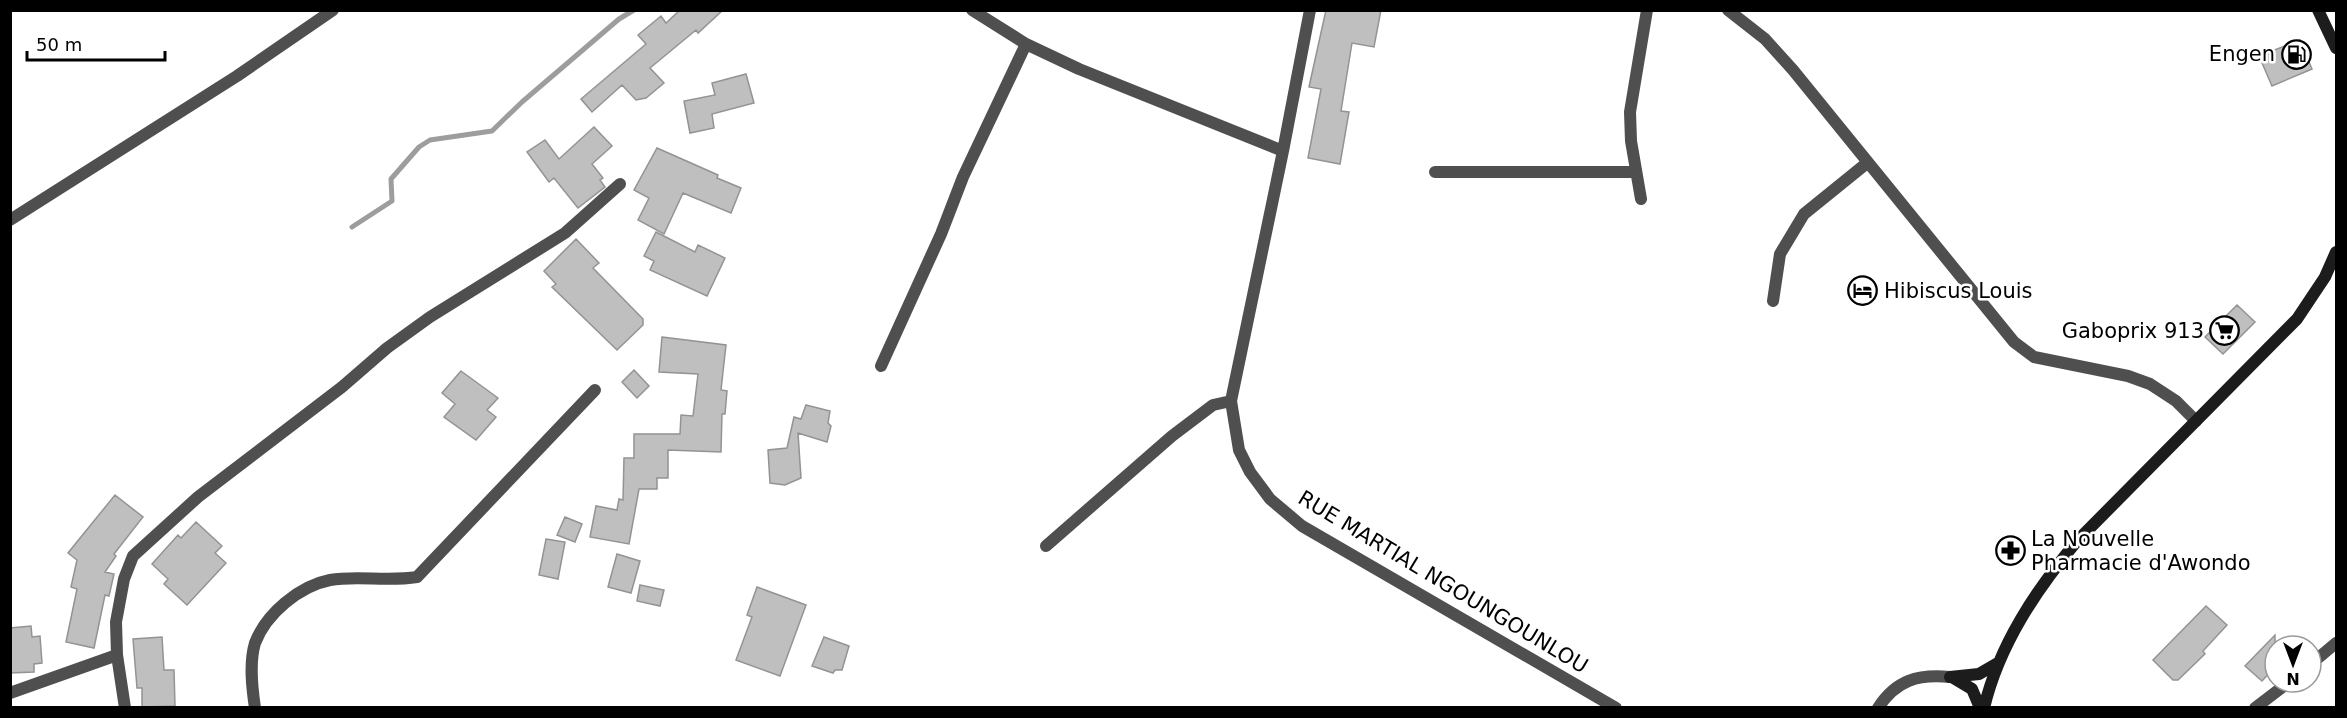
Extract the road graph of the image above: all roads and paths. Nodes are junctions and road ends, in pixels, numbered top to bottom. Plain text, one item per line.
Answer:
1 (333, 10) edge
2 (972, 10) edge
3 (1310, 10) edge
4 (1647, 10) edge
5 (1728, 10) edge
6 (2318, 10) edge
7 (1026, 44) junction
8 (2337, 48) edge
9 (1283, 151) junction
10 (1867, 163) junction
11 (1435, 172) dead end
12 (1636, 172) junction
13 (620, 184) dead end
14 (1641, 199) dead end
15 (10, 220) edge
16 (2337, 252) edge
17 (1773, 301) dead end
18 (882, 366) dead end
19 (595, 390) dead end
20 (1231, 401) junction
21 (2196, 421) junction
22 (1046, 546) dead end
23 (2337, 643) edge
24 (2323, 654) edge
25 (117, 655) junction
26 (1998, 663) junction
27 (1950, 677) junction
28 (10, 693) edge
29 (2273, 694) edge
30 (125, 708) edge
31 (255, 708) edge
32 (1616, 708) edge
33 (1878, 708) edge
34 (1982, 708) edge
35 (2255, 708) edge

1 - 15 street
2 - 7 street
3 - 9 street, RUE MARTIAL NGOUNGOUNLOU
4 - 12 street
5 - 10 street
6 - 8 main road
7 - 9 street
7 - 18 street
9 - 20 street, RUE MARTIAL NGOUNGOUNLOU
10 - 17 street
10 - 21 street
11 - 12 street
12 - 14 street
13 - 25 street
16 - 21 main road
19 - 31 street
20 - 22 street
20 - 32 street, RUE MARTIAL NGOUNGOUNLOU
21 - 26 main road
23 - 24 street
25 - 28 street
25 - 30 street
26 - 27 main road
26 - 34 main road
27 - 33 street
27 - 34 main road
29 - 35 street

